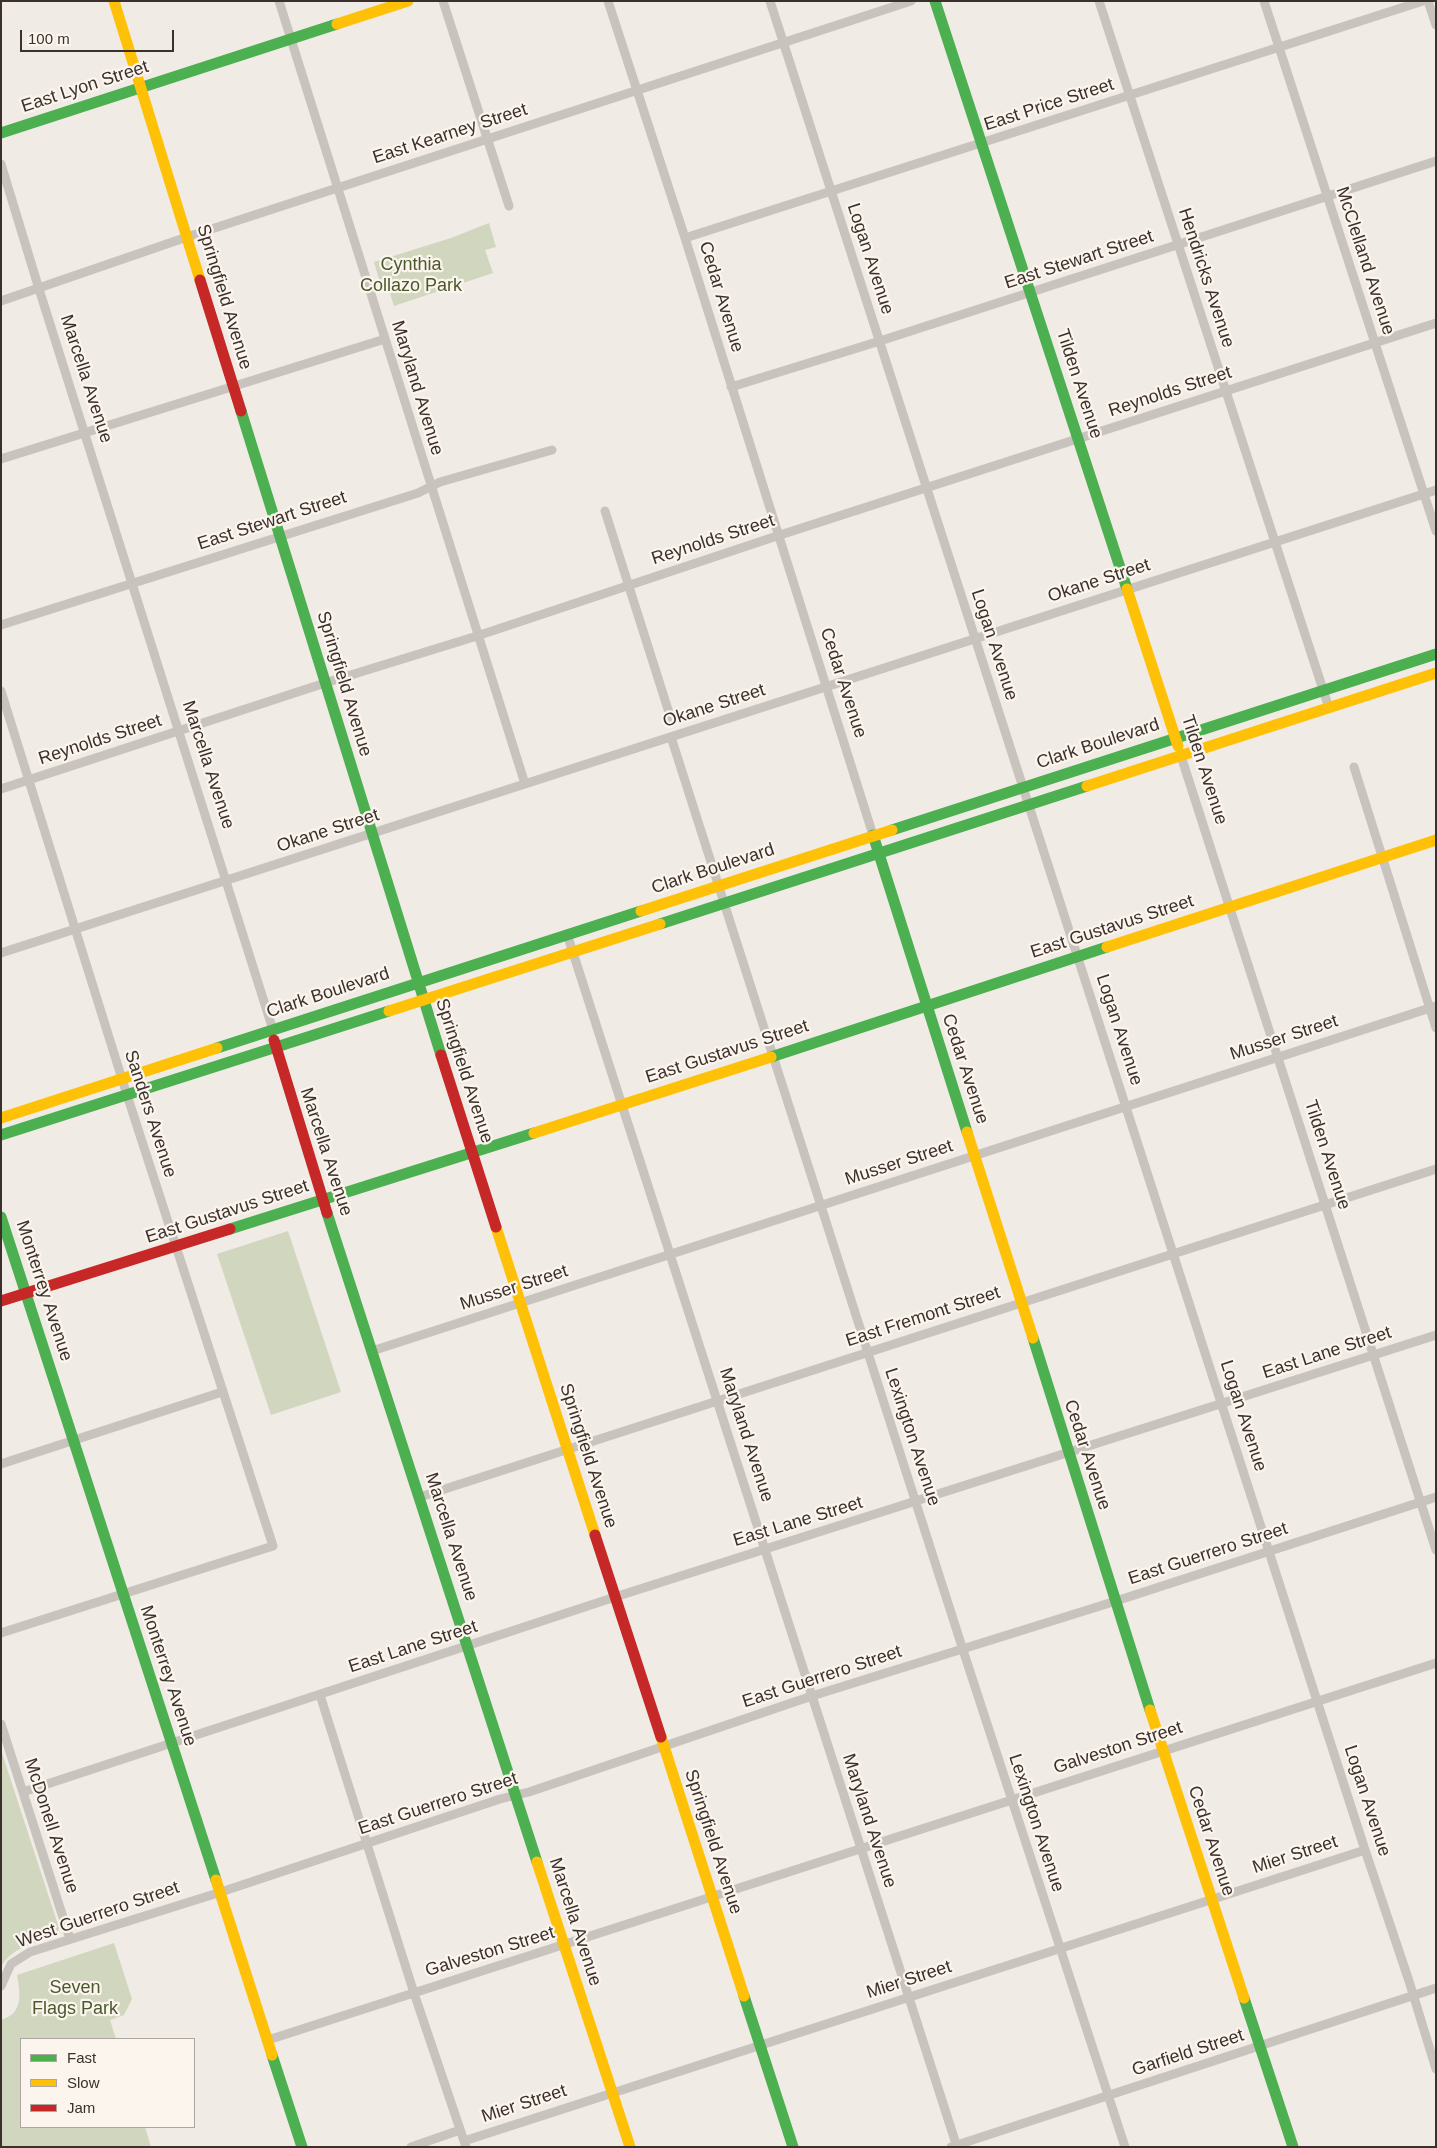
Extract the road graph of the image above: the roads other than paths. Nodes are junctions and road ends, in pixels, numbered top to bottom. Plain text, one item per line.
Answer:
1 (114, 1) edge
2 (279, 1) edge
3 (408, 1) edge
4 (443, 1) edge
5 (608, 1) edge
6 (770, 1) edge
7 (910, 1) edge
8 (935, 1) edge
9 (1099, 1) edge
10 (1264, 1) edge
11 (1423, 1) edge
12 (1428, 1) edge
13 (1436, 25) edge
14 (291, 39) junction
15 (784, 42) junction
16 (1279, 48) junction
17 (142, 87) junction
18 (636, 90) junction
19 (1130, 96) junction
20 (1, 133) edge
21 (487, 139) junction
22 (982, 144) junction
23 (1436, 161) edge
24 (1, 164) edge
25 (337, 188) junction
26 (832, 192) junction
27 (1327, 196) junction
28 (509, 206) dead end
29 (187, 237) junction
30 (684, 238) junction
31 (1178, 245) junction
32 (39, 289) junction
33 (1030, 292) junction
34 (1, 301) edge
35 (1436, 323) edge
36 (385, 339) junction
37 (880, 341) junction
38 (1375, 342) junction
39 (233, 386) junction
40 (731, 387) junction
41 (1226, 391) junction
42 (84, 433) junction
43 (1078, 438) junction
44 (552, 450) dead end
45 (1, 459) edge
46 (430, 487) junction
47 (926, 487) junction
48 (1436, 490) edge
49 (1424, 494) junction
50 (605, 512) dead end
51 (1436, 531) edge
52 (280, 535) junction
53 (777, 536) junction
54 (1275, 542) junction
55 (132, 583) junction
56 (629, 585) junction
57 (1127, 589) junction
58 (1, 625) edge
59 (477, 636) junction
60 (975, 638) junction
61 (1436, 654) edge
62 (1436, 673) edge
63 (325, 683) junction
64 (825, 687) junction
65 (1323, 690) junction
66 (1, 691) edge
67 (1328, 708) junction
68 (671, 719) dead end
69 (179, 731) junction
70 (671, 737) junction
71 (1175, 738) junction
72 (1181, 756) junction
73 (1354, 767) dead end
74 (29, 780) junction
75 (525, 784) junction
76 (1024, 787) junction
77 (1, 789) edge
78 (1030, 804) junction
79 (372, 834) junction
80 (873, 836) junction
81 (1436, 840) edge
82 (878, 853) junction
83 (1384, 857) junction
84 (226, 881) junction
85 (720, 885) junction
86 (726, 903) junction
87 (1230, 906) junction
88 (76, 929) junction
89 (567, 934) junction
90 (573, 952) junction
91 (1, 954) edge
92 (1078, 956) junction
93 (418, 983) junction
94 (424, 1000) junction
95 (926, 1006) junction
96 (1432, 1007) edge
97 (1436, 1028) edge
98 (273, 1030) junction
99 (275, 1048) junction
100 (774, 1056) junction
101 (1278, 1057) junction
102 (122, 1079) junction
103 (127, 1095) junction
104 (622, 1105) junction
105 (1126, 1106) junction
106 (1, 1118) edge
107 (1, 1135) edge
108 (472, 1152) junction
109 (974, 1155) junction
110 (1436, 1169) edge
111 (323, 1200) junction
112 (1325, 1204) junction
113 (822, 1205) junction
114 (1, 1217) edge
115 (175, 1246) junction
116 (1173, 1253) junction
117 (670, 1254) junction
118 (27, 1294) junction
119 (1, 1301) edge
120 (520, 1303) junction
121 (1020, 1303) junction
122 (1436, 1335) edge
123 (372, 1350) junction
124 (868, 1352) junction
125 (1374, 1355) junction
126 (222, 1392) junction
127 (717, 1401) junction
128 (1222, 1404) junction
129 (74, 1440) junction
130 (568, 1449) junction
131 (1068, 1452) junction
132 (1, 1464) edge
133 (420, 1497) junction
134 (1436, 1497) edge
135 (916, 1502) junction
136 (1421, 1502) junction
137 (765, 1549) junction
138 (1436, 1550) edge
139 (1269, 1551) junction
140 (123, 1594) junction
141 (615, 1597) junction
142 (1116, 1602) junction
143 (1, 1633) edge
144 (467, 1646) junction
145 (963, 1650) junction
146 (1436, 1663) edge
147 (320, 1695) junction
148 (812, 1696) junction
149 (1318, 1700) junction
150 (1, 1724) edge
151 (172, 1744) junction
152 (664, 1748) junction
153 (1163, 1750) junction
154 (23, 1792) junction
155 (514, 1796) junction
156 (1011, 1799) junction
157 (367, 1844) junction
158 (861, 1847) junction
159 (1365, 1850) junction
160 (221, 1892) junction
161 (712, 1896) junction
162 (1211, 1899) junction
163 (70, 1939) junction
164 (564, 1946) junction
165 (1060, 1948) junction
166 (1, 1986) edge
167 (1436, 1988) edge
168 (414, 1993) junction
169 (1412, 1996) junction
170 (909, 1997) junction
171 (268, 2040) junction
172 (760, 2045) junction
173 (1260, 2046) junction
174 (1436, 2069) edge
175 (613, 2093) junction
176 (1108, 2096) junction
177 (460, 2130) junction
178 (465, 2144) edge
179 (955, 2146) edge
180 (302, 2147) edge
181 (411, 2147) edge
182 (630, 2147) edge
183 (793, 2147) edge
184 (1125, 2147) edge
185 (1292, 2147) edge

1 - 17 street, Springfield Avenue
2 - 14 street, Maryland Avenue
3 - 14 street, East Lyon Street
4 - 21 street
5 - 18 street, Cedar Avenue
6 - 15 street, Logan Avenue
7 - 15 street, East Kearney Street
8 - 22 street, Tilden Avenue
9 - 19 street, Hendricks Avenue
10 - 16 street, McClelland Avenue
11 - 16 street, East Price Street
12 - 13 street
14 - 17 street, East Lyon Street
14 - 25 street, Maryland Avenue
15 - 18 street, East Kearney Street
15 - 26 street, Logan Avenue
16 - 19 street, East Price Street
16 - 27 street, McClelland Avenue
17 - 20 street, East Lyon Street
17 - 29 street, Springfield Avenue
18 - 21 street, East Kearney Street
18 - 30 street, Cedar Avenue
19 - 22 street, East Price Street
19 - 31 street, Hendricks Avenue
21 - 25 street, East Kearney Street
21 - 28 street
22 - 26 street, East Price Street
22 - 33 street, Tilden Avenue
23 - 27 street, East Stewart Street
24 - 32 street, Marcella Avenue
25 - 29 street, East Kearney Street
25 - 36 street, Maryland Avenue
26 - 30 street, East Price Street
26 - 37 street, Logan Avenue
27 - 31 street, East Stewart Street
27 - 38 street, McClelland Avenue
29 - 32 street, East Kearney Street
29 - 39 street, Springfield Avenue
30 - 40 street, Cedar Avenue
31 - 33 street, East Stewart Street
31 - 41 street, Hendricks Avenue
32 - 34 street, East Kearney Street
32 - 42 street, Marcella Avenue
33 - 37 street, East Stewart Street
33 - 43 street, Tilden Avenue
35 - 38 street, Reynolds Street
36 - 39 street
36 - 46 street, Maryland Avenue
37 - 40 street, East Stewart Street
37 - 47 street, Logan Avenue
38 - 41 street, Reynolds Street
38 - 49 street, McClelland Avenue
39 - 42 street
39 - 52 street, Springfield Avenue
40 - 53 street, Cedar Avenue
41 - 43 street, Reynolds Street
41 - 54 street, Hendricks Avenue
42 - 45 street
42 - 55 street, Marcella Avenue
43 - 47 street, Reynolds Street
43 - 57 street, Tilden Avenue
44 - 46 street, East Stewart Street
46 - 52 street, East Stewart Street
46 - 59 street, Maryland Avenue
47 - 53 street, Reynolds Street
47 - 60 street, Logan Avenue
48 - 49 street, Okane Street
49 - 51 street, McClelland Avenue
49 - 54 street, Okane Street
50 - 56 street
52 - 55 street, East Stewart Street
52 - 63 street, Springfield Avenue
53 - 56 street, Reynolds Street
53 - 64 street, Cedar Avenue
54 - 57 street, Okane Street
54 - 65 street, Hendricks Avenue
55 - 58 street, East Stewart Street
55 - 69 street, Marcella Avenue
56 - 59 street, Reynolds Street
56 - 68 street
57 - 60 street, Okane Street
57 - 71 street, Tilden Avenue
59 - 63 street, Reynolds Street
59 - 75 street, Maryland Avenue
60 - 64 street, Okane Street
60 - 76 street, Logan Avenue
61 - 65 street, Clark Boulevard
62 - 67 street, Clark Boulevard
63 - 69 street, Reynolds Street
63 - 79 street, Springfield Avenue
64 - 70 street, Okane Street
64 - 80 street, Cedar Avenue
65 - 67 street, Hendricks Avenue
65 - 71 street, Clark Boulevard
66 - 74 street, Sanders Avenue
67 - 72 street, Clark Boulevard
69 - 74 street, Reynolds Street
69 - 84 street, Marcella Avenue
70 - 75 street, Okane Street
70 - 85 street, Lexington Avenue
71 - 72 street, Tilden Avenue
71 - 76 street, Clark Boulevard
72 - 78 street, Clark Boulevard
72 - 87 street, Tilden Avenue
73 - 83 street
74 - 77 street, Reynolds Street
74 - 88 street, Sanders Avenue
75 - 79 street, Okane Street
76 - 78 street, Logan Avenue
76 - 80 street, Clark Boulevard
78 - 82 street, Clark Boulevard
78 - 92 street, Logan Avenue
79 - 84 street, Okane Street
79 - 93 street, Springfield Avenue
80 - 82 street, Cedar Avenue
80 - 85 street, Clark Boulevard
81 - 83 street, East Gustavus Street
82 - 86 street, Clark Boulevard
82 - 95 street, Cedar Avenue
83 - 87 street, East Gustavus Street
83 - 96 street
84 - 88 street, Okane Street
84 - 98 street, Marcella Avenue
85 - 86 street, Lexington Avenue
85 - 89 street, Clark Boulevard
86 - 90 street, Clark Boulevard
86 - 100 street, Lexington Avenue
87 - 92 street, East Gustavus Street
87 - 101 street, Tilden Avenue
88 - 91 street, Okane Street
88 - 102 street, Sanders Avenue
89 - 90 street, Maryland Avenue
89 - 93 street, Clark Boulevard
90 - 94 street, Clark Boulevard
90 - 104 street, Maryland Avenue
92 - 95 street, East Gustavus Street
92 - 105 street, Logan Avenue
93 - 94 street, Springfield Avenue
93 - 98 street, Clark Boulevard
94 - 99 street, Clark Boulevard
94 - 108 street, Springfield Avenue
95 - 100 street, East Gustavus Street
95 - 109 street, Cedar Avenue
96 - 97 street
96 - 101 street, Musser Street
98 - 99 street, Marcella Avenue
98 - 102 street, Clark Boulevard
99 - 103 street, Clark Boulevard
99 - 111 street, Marcella Avenue
100 - 104 street, East Gustavus Street
100 - 113 street, Lexington Avenue
101 - 105 street, Musser Street
101 - 112 street, Tilden Avenue
102 - 103 street, Sanders Avenue
102 - 106 street, Clark Boulevard
103 - 107 street, Clark Boulevard
103 - 115 street, Sanders Avenue
104 - 108 street, East Gustavus Street
104 - 117 street, Maryland Avenue
105 - 109 street, Musser Street
105 - 116 street, Logan Avenue
108 - 111 street, East Gustavus Street
108 - 120 street, Springfield Avenue
109 - 113 street, Musser Street
109 - 121 street, Cedar Avenue
110 - 112 street, East Fremont Street
111 - 115 street, East Gustavus Street
111 - 123 street, Marcella Avenue
112 - 116 street, East Fremont Street
112 - 125 street, Tilden Avenue
113 - 117 street, Musser Street
113 - 124 street, Lexington Avenue
114 - 118 street, Monterrey Avenue
115 - 118 street, East Gustavus Street
115 - 126 street, Sanders Avenue
116 - 121 street, East Fremont Street
116 - 128 street, Logan Avenue
117 - 120 street, Musser Street
117 - 127 street, Maryland Avenue
118 - 119 street, East Gustavus Street
118 - 129 street, Monterrey Avenue
120 - 123 street, Musser Street
120 - 130 street, Springfield Avenue
121 - 124 street, East Fremont Street
121 - 131 street, Cedar Avenue
122 - 125 street, East Lane Street
123 - 133 street, Marcella Avenue
124 - 127 street, East Fremont Street
124 - 135 street, Lexington Avenue
125 - 128 street, East Lane Street
125 - 136 street, Tilden Avenue
126 - 129 street
126 - 140 street, Sanders Avenue
127 - 130 street, East Fremont Street
127 - 137 street, Maryland Avenue
128 - 131 street, East Lane Street
128 - 139 street, Logan Avenue
129 - 132 street
129 - 140 street, Monterrey Avenue
130 - 133 street, East Fremont Street
130 - 141 street, Springfield Avenue
131 - 135 street, East Lane Street
131 - 142 street, Cedar Avenue
133 - 144 street, Marcella Avenue
134 - 136 street, East Guerrero Street
135 - 137 street, East Lane Street
135 - 145 street, Lexington Avenue
136 - 138 street, Tilden Avenue
136 - 139 street, East Guerrero Street
137 - 141 street, East Lane Street
137 - 148 street, Maryland Avenue
139 - 142 street, East Guerrero Street
139 - 149 street, Logan Avenue
140 - 143 street
140 - 151 street, Monterrey Avenue
141 - 144 street, East Lane Street
141 - 152 street, Springfield Avenue
142 - 145 street, East Guerrero Street
142 - 153 street, Cedar Avenue
144 - 147 street, East Lane Street
144 - 155 street, Marcella Avenue
145 - 148 street, East Guerrero Street
145 - 156 street, Lexington Avenue
146 - 149 street, Galveston Street
147 - 151 street, East Lane Street
147 - 157 street
148 - 152 street, East Guerrero Street
148 - 158 street, Maryland Avenue
149 - 153 street, Galveston Street
149 - 159 street, Logan Avenue
150 - 154 street, McDonell Avenue
151 - 154 street, East Lane Street
151 - 160 street, Monterrey Avenue
152 - 155 street, East Guerrero Street
152 - 161 street, Springfield Avenue
153 - 156 street, Galveston Street
153 - 162 street, Cedar Avenue
154 - 163 street, McDonell Avenue
155 - 157 street, East Guerrero Street
155 - 164 street, Marcella Avenue
156 - 158 street, Galveston Street
156 - 165 street, Lexington Avenue
157 - 160 street, East Guerrero Street
157 - 168 street
158 - 161 street, Galveston Street
158 - 170 street, Maryland Avenue
159 - 162 street, Mier Street
159 - 169 street, Logan Avenue
160 - 163 street, West Guerrero Street
160 - 171 street, Monterrey Avenue
161 - 164 street, Galveston Street
161 - 172 street, Springfield Avenue
162 - 165 street, Mier Street
162 - 173 street, Cedar Avenue
163 - 166 street, West Guerrero Street
164 - 168 street, Galveston Street
164 - 175 street, Marcella Avenue
165 - 170 street, Mier Street
165 - 176 street, Lexington Avenue
167 - 169 street, Garfield Street
168 - 171 street, Galveston Street
168 - 177 street
169 - 173 street, Garfield Street
169 - 174 street, Logan Avenue
170 - 172 street, Mier Street
170 - 179 street, Maryland Avenue
171 - 180 street, Monterrey Avenue
172 - 175 street, Mier Street
172 - 183 street, Springfield Avenue
173 - 176 street, Garfield Street
173 - 185 street, Cedar Avenue
175 - 178 street, Mier Street
175 - 182 street, Marcella Avenue
176 - 179 street, Garfield Street
176 - 184 street, Lexington Avenue
177 - 178 street
177 - 181 street, Mier Street

